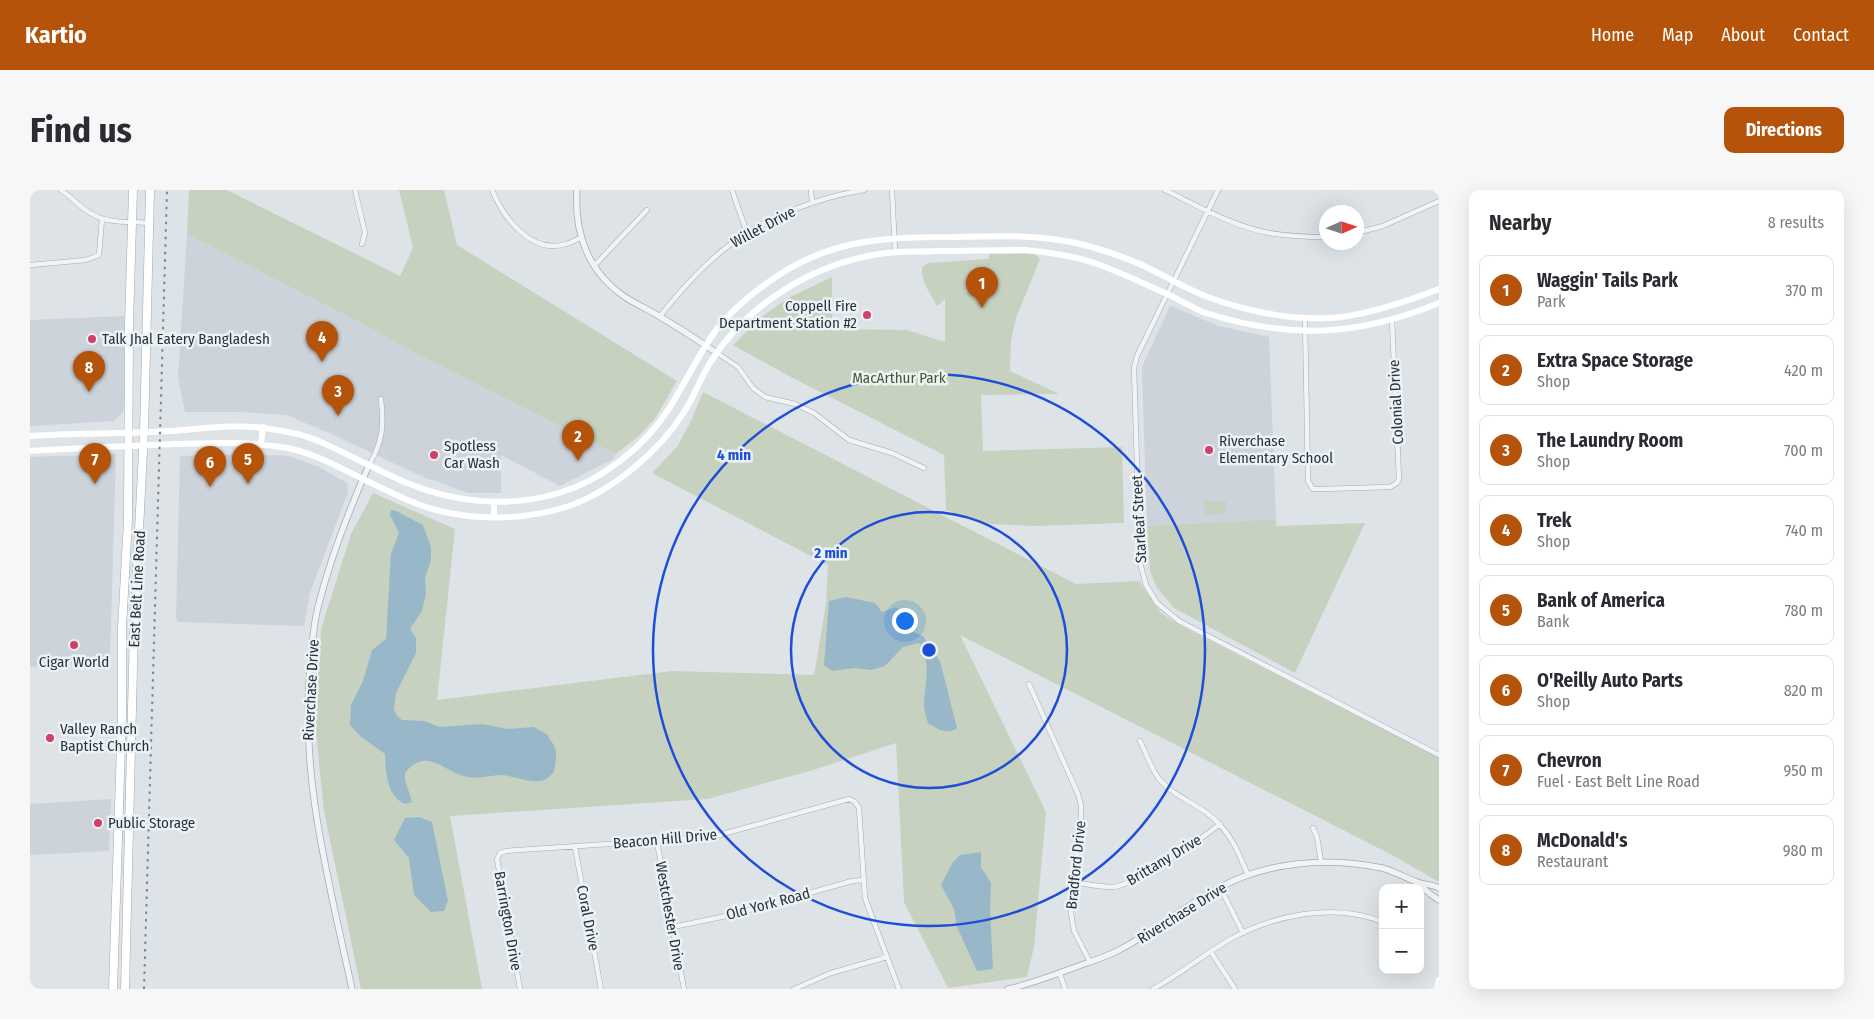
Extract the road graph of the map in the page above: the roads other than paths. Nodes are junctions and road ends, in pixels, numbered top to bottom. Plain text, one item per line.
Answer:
1 (61, 190) edge
2 (134, 190) edge
3 (150, 190) edge
4 (355, 190) edge
5 (492, 190) edge
6 (577, 190) edge
7 (732, 190) edge
8 (811, 190) edge
9 (864, 190) edge
10 (892, 190) edge
11 (1165, 190) edge
12 (1218, 190) edge
13 (1439, 200) edge
14 (812, 202) junction
15 (647, 210) dead end
16 (1208, 210) junction
17 (102, 219) junction
18 (132, 221) junction
19 (149, 223) junction
20 (1364, 231) edge
21 (747, 233) junction
22 (1319, 237) edge
23 (580, 238) junction
24 (894, 238) junction
25 (362, 244) dead end
26 (895, 252) junction
27 (30, 265) edge
28 (594, 266) junction
29 (1173, 280) junction
30 (1439, 289) edge
31 (1166, 293) junction
32 (1439, 303) edge
33 (660, 316) junction
34 (1305, 318) junction
35 (1392, 320) junction
36 (129, 324) junction
37 (146, 324) junction
38 (1305, 331) junction
39 (706, 346) junction
40 (717, 353) junction
41 (381, 399) dead end
42 (263, 427) junction
43 (144, 432) junction
44 (130, 433) junction
45 (30, 436) edge
46 (261, 445) junction
47 (130, 446) junction
48 (144, 446) junction
49 (30, 451) edge
50 (369, 465) junction
51 (924, 468) dead end
52 (363, 479) junction
53 (494, 502) junction
54 (494, 517) junction
55 (122, 628) junction
56 (134, 628) junction
57 (1029, 684) dead end
58 (1140, 741) dead end
59 (1439, 755) edge
60 (119, 788) junction
61 (130, 788) junction
62 (1220, 824) junction
63 (1313, 828) dead end
64 (657, 842) junction
65 (575, 847) junction
66 (500, 854) joint
67 (1321, 862) junction
68 (1248, 875) junction
69 (864, 880) junction
70 (1074, 882) junction
71 (1418, 882) junction
72 (1220, 887) junction
73 (1439, 888) edge
74 (1439, 900) edge
75 (115, 916) junction
76 (127, 916) junction
77 (1379, 920) edge
78 (673, 927) junction
79 (1244, 933) junction
80 (1211, 952) junction
81 (887, 957) junction
82 (1090, 962) junction
83 (1060, 974) junction
84 (1439, 980) edge
85 (1159, 988) edge
86 (113, 989) edge
87 (125, 989) edge
88 (352, 989) edge
89 (520, 989) edge
90 (602, 989) edge
91 (684, 989) edge
92 (794, 989) edge
93 (900, 989) edge
94 (1008, 989) edge
95 (1065, 989) edge
96 (1153, 989) edge
97 (1236, 989) edge
98 (1437, 989) edge

1 - 17 street
2 - 18 main road, East Belt Line Road
3 - 19 main road, East Belt Line Road
4 - 25 street
5 - 23 street
6 - 23 street
7 - 21 street
8 - 14 street
9 - 14 street, Willet Drive
10 - 24 street
11 - 16 street
12 - 16 street, Starleaf Street
13 - 20 street
14 - 21 street, Willet Drive
15 - 28 street
16 - 22 street
16 - 29 street, Starleaf Street
17 - 18 street
17 - 27 street
18 - 19 street
18 - 36 main road, East Belt Line Road
19 - 37 main road, East Belt Line Road
21 - 33 street, Willet Drive
23 - 28 street
24 - 26 street
24 - 29 main road
24 - 39 main road
26 - 31 main road
26 - 40 main road
28 - 33 street
29 - 31 street, Starleaf Street
29 - 34 main road
30 - 34 main road
31 - 38 main road
31 - 59 street, Starleaf Street
32 - 35 main road
33 - 39 street
34 - 38 street
35 - 38 main road
35 - 38 street, Colonial Drive
36 - 37 main road
36 - 44 main road, East Belt Line Road
37 - 43 main road, East Belt Line Road
39 - 40 street
39 - 53 main road
40 - 51 street
40 - 54 main road
41 - 50 street, Riverchase Drive
42 - 43 main road
42 - 46 main road
42 - 50 main road
43 - 44 main road
43 - 48 main road, East Belt Line Road
44 - 45 main road
44 - 47 main road, East Belt Line Road
46 - 48 main road
46 - 52 main road
47 - 48 main road
47 - 49 main road
47 - 55 main road, East Belt Line Road
48 - 56 main road, East Belt Line Road
50 - 52 street, Riverchase Drive
50 - 53 main road
52 - 54 main road
52 - 88 street, Riverchase Drive
53 - 54 main road
55 - 56 main road
55 - 60 main road, East Belt Line Road
56 - 61 main road, East Belt Line Road
57 - 70 street, Bradford Drive
58 - 62 street
60 - 61 main road
60 - 75 main road, East Belt Line Road
61 - 76 main road, East Belt Line Road
62 - 68 street
62 - 70 street, Brittany Drive
63 - 67 street
64 - 65 street, Beacon Hill Drive
64 - 69 street, Beacon Hill Drive
64 - 78 street, Westchester Drive
65 - 66 street, Beacon Hill Drive
65 - 90 street, Coral Drive
66 - 89 street, Barrington Drive
67 - 68 street, Riverchase Drive
67 - 71 street, Riverchase Drive
68 - 72 street, Riverchase Drive
69 - 78 street, Old York Road
69 - 81 street
70 - 82 street, Bradford Drive
71 - 73 street, Riverchase Drive
71 - 74 street, Riverchase Drive
72 - 79 street
72 - 82 street, Riverchase Drive
75 - 76 main road
75 - 86 main road, East Belt Line Road
76 - 87 main road, East Belt Line Road
77 - 79 street
78 - 91 street, Westchester Drive
79 - 80 street
80 - 85 street
80 - 97 street
81 - 92 street
81 - 93 street
82 - 83 street, Riverchase Drive
83 - 94 street, Riverchase Drive
83 - 95 street
84 - 98 main road
85 - 96 street

